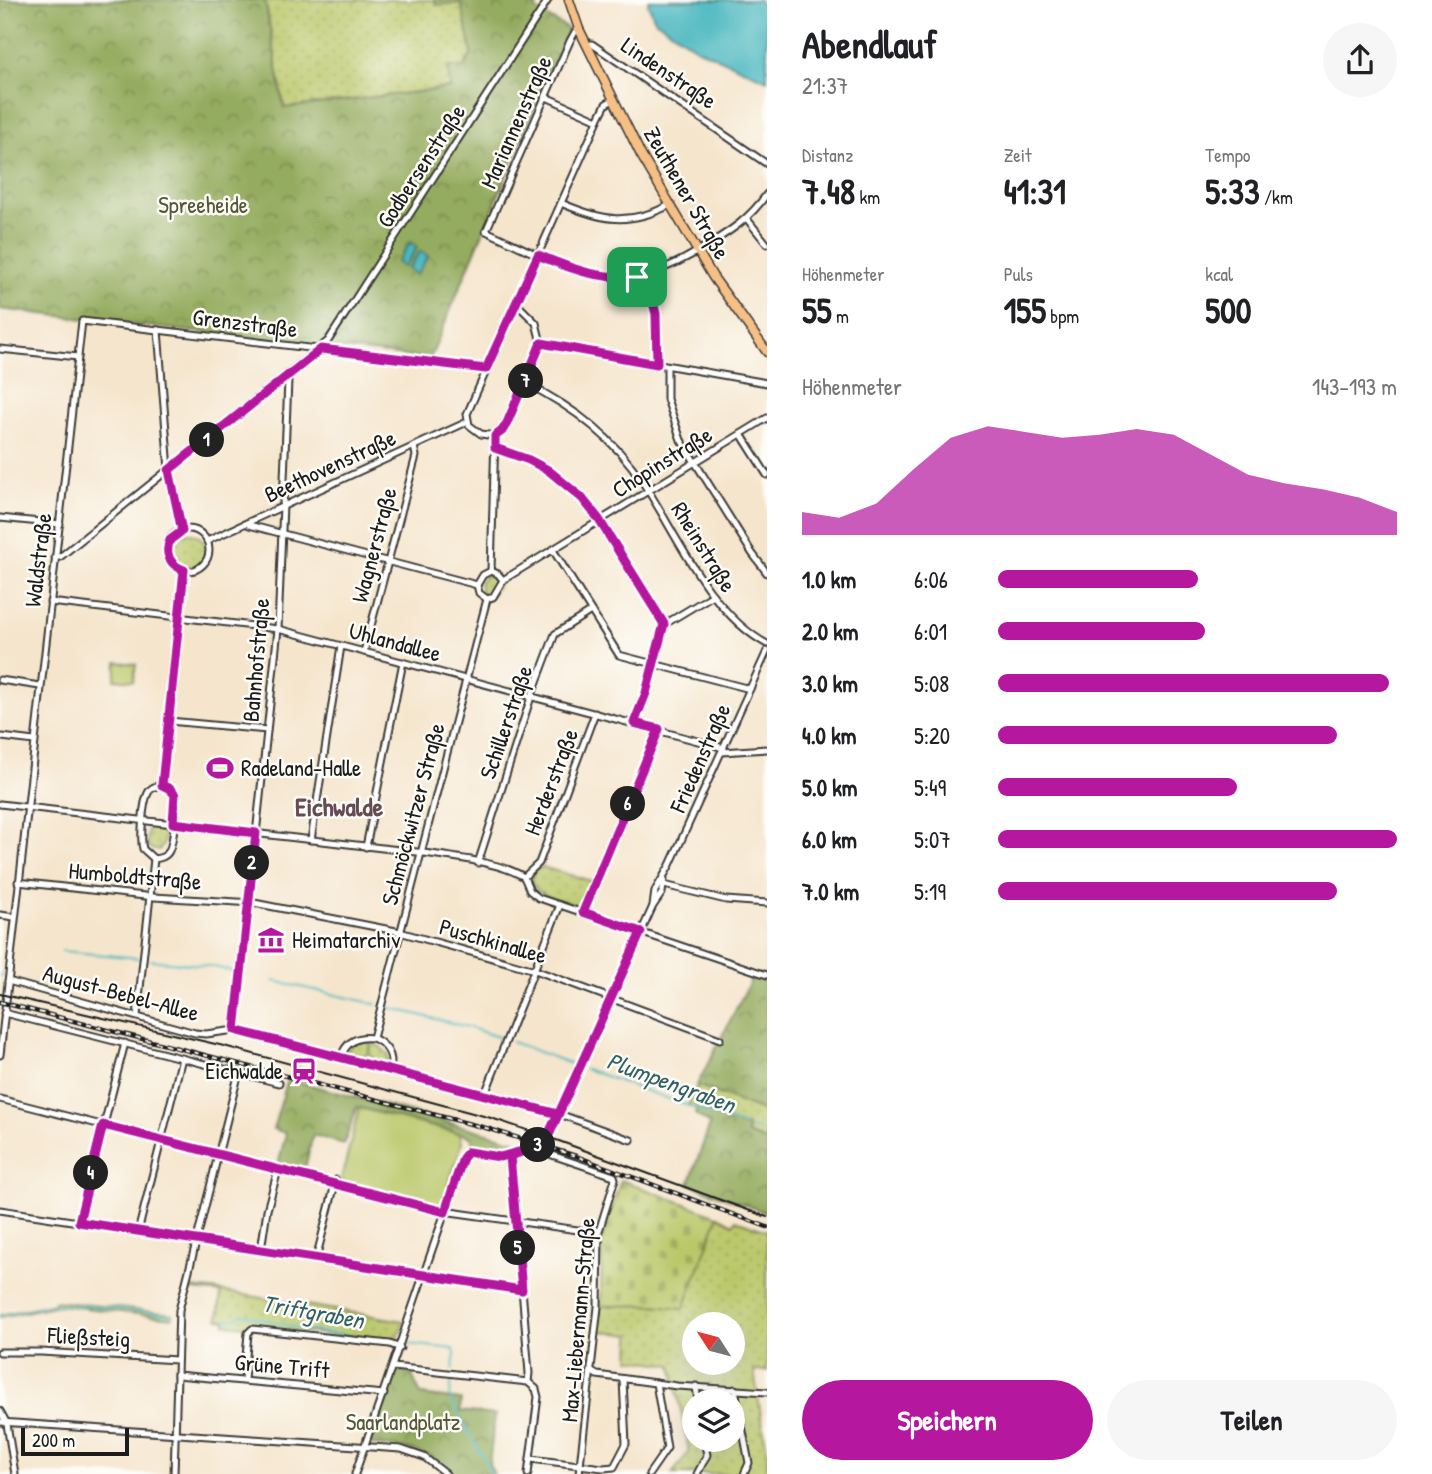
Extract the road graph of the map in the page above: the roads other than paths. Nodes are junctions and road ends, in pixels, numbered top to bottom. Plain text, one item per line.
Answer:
1 (548, 0) edge
2 (569, 0) edge
3 (579, 29) junction
4 (587, 45) junction
5 (546, 97) junction
6 (613, 100) junction
7 (598, 120) junction
8 (767, 164) edge
9 (767, 194) edge
10 (561, 203) junction
11 (670, 205) junction
12 (747, 219) junction
13 (767, 244) edge
14 (698, 252) junction
15 (540, 255) junction
16 (646, 275) junction
17 (516, 303) junction
18 (82, 320) joint
19 (158, 330) junction
20 (541, 343) junction
21 (0, 349) edge
22 (321, 349) junction
23 (767, 352) edge
24 (78, 357) junction
25 (657, 364) junction
26 (667, 366) junction
27 (486, 369) junction
28 (286, 377) junction
29 (525, 383) junction
30 (767, 383) edge
31 (767, 418) edge
32 (467, 422) junction
33 (741, 434) junction
34 (495, 436) junction
35 (414, 446) junction
36 (495, 448) junction
37 (696, 462) junction
38 (169, 470) junction
39 (767, 475) edge
40 (648, 491) junction
41 (283, 506) junction
42 (0, 518) edge
43 (599, 521) junction
44 (248, 523) junction
45 (60, 524) junction
46 (182, 531) junction
47 (282, 534) junction
48 (206, 541) junction
49 (553, 550) junction
50 (55, 557) junction
51 (387, 561) junction
52 (184, 570) junction
53 (491, 571) junction
54 (767, 573) edge
55 (503, 580) junction
56 (477, 585) junction
57 (713, 595) junction
58 (487, 599) junction
59 (50, 602) junction
60 (591, 611) junction
61 (180, 618) junction
62 (664, 624) junction
63 (278, 629) junction
64 (767, 644) edge
65 (341, 646) junction
66 (767, 651) edge
67 (364, 652) junction
68 (403, 662) junction
69 (654, 664) junction
70 (467, 679) junction
71 (0, 680) edge
72 (40, 686) junction
73 (750, 690) junction
74 (531, 696) junction
75 (595, 713) junction
76 (169, 721) junction
77 (634, 723) junction
78 (659, 729) junction
79 (267, 730) junction
80 (2, 737) dead end
81 (34, 741) junction
82 (724, 748) junction
83 (767, 749) edge
84 (162, 785) junction
85 (0, 804) edge
86 (27, 807) junction
87 (144, 820) junction
88 (173, 823) junction
89 (256, 833) junction
90 (311, 840) junction
91 (366, 847) junction
92 (421, 853) junction
93 (155, 859) junction
94 (478, 863) junction
95 (524, 877) junction
96 (18, 882) junction
97 (664, 882) junction
98 (150, 897) junction
99 (248, 902) junction
100 (767, 903) edge
101 (560, 905) junction
102 (583, 912) junction
103 (0, 915) edge
104 (14, 916) junction
105 (400, 932) junction
106 (641, 932) junction
107 (535, 970) junction
108 (767, 975) edge
109 (8, 982) junction
110 (611, 998) junction
111 (4, 1013) junction
112 (137, 1016) junction
113 (235, 1030) junction
114 (373, 1038) junction
115 (720, 1039) dead end
116 (125, 1043) junction
117 (0, 1055) edge
118 (341, 1057) junction
119 (182, 1058) junction
120 (390, 1070) junction
121 (239, 1072) junction
122 (279, 1083) dead end
123 (485, 1094) junction
124 (0, 1098) edge
125 (558, 1114) junction
126 (103, 1125) junction
127 (161, 1140) junction
128 (631, 1140) dead end
129 (218, 1155) junction
130 (552, 1155) dead end
131 (510, 1156) junction
132 (278, 1170) junction
133 (335, 1182) junction
134 (0, 1210) edge
135 (445, 1212) junction
136 (516, 1221) junction
137 (79, 1222) junction
138 (138, 1232) junction
139 (599, 1233) junction
140 (196, 1240) junction
141 (261, 1251) junction
142 (316, 1259) junction
143 (424, 1276) junction
144 (522, 1290) junction
145 (401, 1345) junction
146 (0, 1352) edge
147 (177, 1360) junction
148 (393, 1367) junction
149 (592, 1372) junction
150 (177, 1375) junction
151 (623, 1378) junction
152 (244, 1380) junction
153 (528, 1382) junction
154 (656, 1383) junction
155 (696, 1386) junction
156 (696, 1389) edge
157 (734, 1389) edge
158 (745, 1390) edge
159 (767, 1392) edge
160 (384, 1394) junction
161 (0, 1411) edge
162 (4, 1423) edge
163 (175, 1434) junction
164 (745, 1443) edge
165 (365, 1446) junction
166 (706, 1452) edge
167 (531, 1459) junction
168 (580, 1465) junction
169 (15, 1474) edge
170 (174, 1474) edge
171 (355, 1474) edge
172 (446, 1474) edge
173 (528, 1474) edge
174 (579, 1474) edge
175 (649, 1474) edge
176 (696, 1474) edge
177 (744, 1474) edge

1 - 22 street, Godbersenstraße
2 - 3 main road, Lindenstraße
3 - 4 main road, Lindenstraße
3 - 5 street, Mariannenstraße
4 - 6 main road, Zeuthener Straße
4 - 8 street, Lindenstraße
5 - 7 street
5 - 15 street, Mariannenstraße
6 - 7 street
6 - 11 main road, Zeuthener Straße
7 - 10 street
9 - 12 street
10 - 11 street
10 - 15 street
11 - 14 main road, Zeuthener Straße
12 - 13 street
12 - 14 street
14 - 16 street
14 - 23 main road, Zeuthener Straße
15 - 16 street
15 - 17 street
16 - 25 street
17 - 20 street
17 - 27 street
18 - 19 street, Grenzstraße
18 - 24 street, Waldstraße
19 - 22 street, Grenzstraße
19 - 38 street
20 - 25 street
20 - 29 street
21 - 24 street
22 - 27 street, Grenzstraße
22 - 28 street, Godbersenstraße
24 - 45 street, Waldstraße
25 - 26 street
26 - 30 street
26 - 37 street
27 - 32 street
28 - 38 street, Godbersenstraße
28 - 41 street, Bahnhofstraße
29 - 34 street
29 - 40 street, Rheinstraße
31 - 33 street, Chopinstraße
32 - 34 street
32 - 35 street, Beethovenstraße
33 - 37 street, Chopinstraße
33 - 39 street
34 - 36 street
35 - 41 street, Beethovenstraße
35 - 51 street, Wagnerstraße
36 - 43 street
36 - 53 street
37 - 40 street, Chopinstraße
37 - 54 street
38 - 46 street
38 - 50 street, Godbersenstraße
40 - 43 street, Chopinstraße
40 - 57 street, Rheinstraße
41 - 44 street, Beethovenstraße
41 - 47 street, Bahnhofstraße
42 - 45 street
43 - 49 street, Chopinstraße
43 - 62 street
44 - 47 street
44 - 48 street, Beethovenstraße
45 - 50 street, Waldstraße
46 - 48 street
46 - 52 street
47 - 51 street
47 - 63 street, Bahnhofstraße
48 - 52 street
49 - 55 street, Chopinstraße
49 - 60 street
50 - 59 street, Waldstraße
51 - 56 street
51 - 67 street, Wagnerstraße
52 - 61 street
53 - 55 street
53 - 56 street
55 - 58 street
56 - 58 street
57 - 62 street
57 - 64 street, Rheinstraße
58 - 70 street, Schmöckwitzer Straße
59 - 61 street, Uhlandallee
59 - 72 street, Waldstraße
60 - 69 street
60 - 74 street, Schillerstraße
61 - 63 street, Uhlandallee
61 - 76 street
62 - 69 street
63 - 65 street, Uhlandallee
63 - 79 street, Bahnhofstraße
65 - 67 street, Uhlandallee
65 - 90 street
66 - 73 street, Friedenstraße
67 - 68 street, Uhlandallee
68 - 70 street, Uhlandallee
68 - 91 street
69 - 73 street
69 - 77 street
70 - 74 street, Uhlandallee
70 - 92 street, Schmöckwitzer Straße
71 - 72 street
72 - 81 street, Waldstraße
73 - 82 street, Friedenstraße
74 - 75 street, Uhlandallee
74 - 94 street, Schillerstraße
75 - 77 street, Uhlandallee
75 - 95 street, Herderstraße
76 - 79 street
76 - 84 street
77 - 78 street, Uhlandallee
78 - 82 street, Uhlandallee
78 - 102 street
79 - 89 street, Bahnhofstraße
80 - 81 street
81 - 86 street, Waldstraße
82 - 83 street
82 - 97 street, Friedenstraße
84 - 87 street
84 - 88 street
85 - 86 street
86 - 87 street
86 - 96 street, Waldstraße
87 - 88 street
87 - 93 street
88 - 89 street
88 - 93 street
89 - 90 street
89 - 99 street, Bahnhofstraße
90 - 91 street
91 - 92 street
92 - 94 street
92 - 105 street, Schmöckwitzer Straße
93 - 98 street
94 - 95 street
95 - 101 street
96 - 98 street, Humboldtstraße
96 - 104 street, Waldstraße
97 - 100 street
97 - 106 street, Friedenstraße
98 - 99 street, Humboldtstraße
98 - 112 street
99 - 105 street, Puschkinallee
99 - 113 street, Bahnhofstraße
101 - 102 street
101 - 107 street
102 - 106 street
103 - 104 street
104 - 109 street, Waldstraße
105 - 107 street, Puschkinallee
105 - 114 street, Schmöckwitzer Straße
106 - 108 street
106 - 110 street, Friedenstraße
107 - 110 street, Puschkinallee
107 - 123 street
109 - 111 street, Waldstraße
109 - 112 street, August-Bebel-Allee
110 - 115 street, Puschkinallee
110 - 125 street, Friedenstraße
111 - 116 street
111 - 117 street, Waldstraße
112 - 113 street, August-Bebel-Allee
113 - 118 street, August-Bebel-Allee
114 - 118 street
114 - 120 street
116 - 119 street
116 - 126 street
118 - 120 street, August-Bebel-Allee
119 - 121 street
119 - 127 street
120 - 123 street, August-Bebel-Allee
121 - 122 street
121 - 129 street
123 - 125 street, August-Bebel-Allee
124 - 126 street
125 - 128 street, August-Bebel-Allee
125 - 131 street, Friedenstraße
126 - 127 street
126 - 137 street
127 - 129 street
127 - 138 street
129 - 132 street
129 - 140 street
130 - 139 street, Max-Liebermann-Straße
131 - 135 street
131 - 136 street
132 - 133 street
132 - 141 street
133 - 135 street
133 - 142 street
134 - 137 street
135 - 136 street
135 - 143 street
136 - 139 street
136 - 144 street
137 - 138 street
138 - 140 street
139 - 149 street, Max-Liebermann-Straße
140 - 141 street
140 - 147 street
141 - 142 street
142 - 143 street
143 - 144 street
143 - 145 street
144 - 153 street
145 - 148 street
145 - 152 street
146 - 147 street, Fließsteig
147 - 150 street
148 - 153 street
148 - 160 street
149 - 151 street
149 - 168 street, Max-Liebermann-Straße
150 - 152 street, Grüne Trift
150 - 163 street
151 - 154 street
151 - 168 street
152 - 160 street, Grüne Trift
153 - 167 street
154 - 155 street
154 - 175 street
155 - 156 street
155 - 157 street
158 - 159 street
160 - 165 street
161 - 162 street
162 - 163 street
162 - 169 street
163 - 165 street
163 - 170 street
164 - 177 street
165 - 171 street
165 - 172 street
166 - 176 street
167 - 168 street
167 - 173 street
168 - 174 street, Max-Liebermann-Straße

